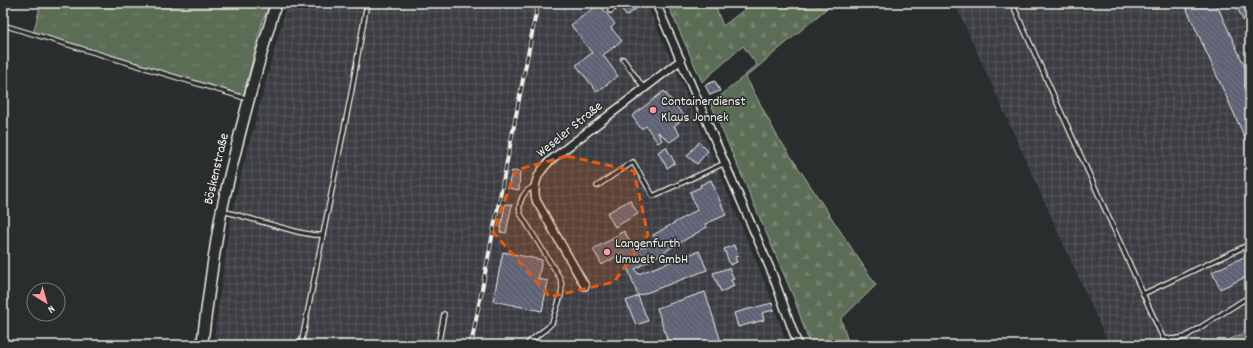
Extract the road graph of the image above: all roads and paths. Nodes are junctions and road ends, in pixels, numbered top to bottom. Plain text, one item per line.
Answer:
1 (276, 3) edge
2 (367, 3) edge
3 (621, 3) edge
4 (656, 3) edge
5 (1012, 3) edge
6 (610, 11) dead end
7 (3, 25) edge
8 (623, 59) dead end
9 (681, 60) junction
10 (644, 88) junction
11 (249, 99) junction
12 (725, 163) junction
13 (535, 186) junction
14 (597, 186) dead end
15 (222, 211) junction
16 (322, 235) junction
17 (1250, 244) edge
18 (585, 286) dead end
19 (1143, 294) junction
20 (1250, 296) edge
21 (444, 314) dead end
22 (202, 345) edge
23 (300, 345) edge
24 (438, 345) edge
25 (527, 345) edge
26 (798, 345) edge

1 - 11 main road, Böskenstraße
2 - 16 lane
3 - 6 lane
4 - 9 street
5 - 19 lane
7 - 11 lane
8 - 10 lane
9 - 10 street, Weseler Straße
9 - 12 street
10 - 13 street, Weseler Straße
11 - 15 main road, Böskenstraße
12 - 14 lane
12 - 26 street
13 - 18 street
13 - 25 lane
15 - 16 lane
15 - 22 main road, Böskenstraße
16 - 23 lane
17 - 19 lane
19 - 20 lane
21 - 24 lane

